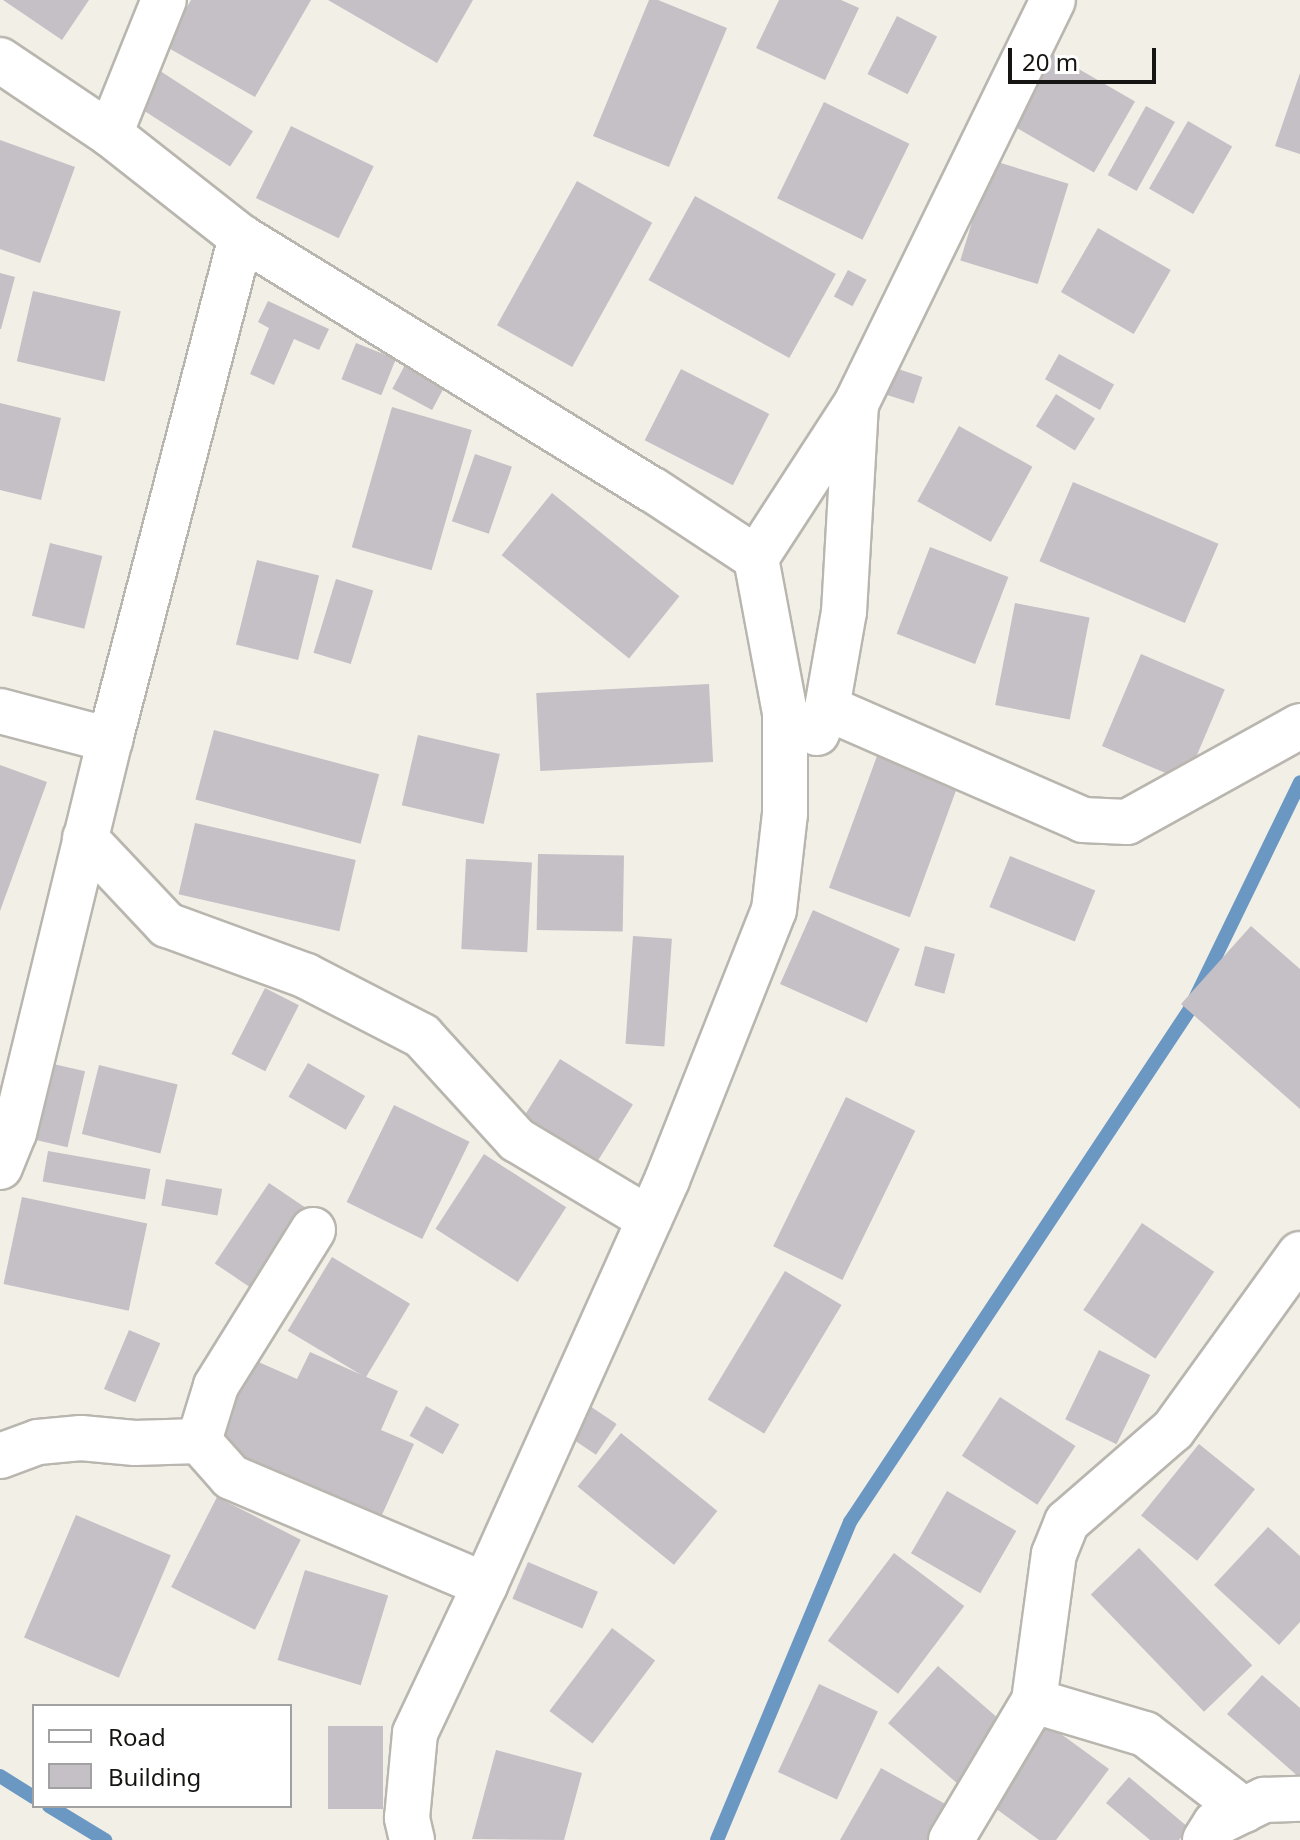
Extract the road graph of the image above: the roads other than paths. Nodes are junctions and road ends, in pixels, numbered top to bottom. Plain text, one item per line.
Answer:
1 (164, 0) edge
2 (1053, 0) edge
3 (0, 60) edge
4 (110, 134) junction
5 (241, 237) junction
6 (856, 404) junction
7 (756, 558) junction
8 (827, 708) junction
9 (0, 711) edge
10 (1300, 726) edge
11 (110, 740) junction
12 (785, 814) junction
13 (85, 838) junction
14 (0, 1167) edge
15 (649, 1219) junction
16 (313, 1230) dead end
17 (1300, 1254) edge
18 (199, 1441) junction
19 (0, 1456) edge
20 (485, 1585) junction
21 (1034, 1701) junction
22 (1300, 1799) edge
23 (1244, 1810) junction
24 (412, 1840) edge
25 (951, 1840) edge
26 (1205, 1840) edge

1 - 4 street
2 - 6 street
3 - 4 street
4 - 5 street
5 - 7 street
5 - 11 street
6 - 7 street
6 - 8 street
7 - 12 street
8 - 10 street
8 - 12 street
9 - 11 street
11 - 13 street
12 - 15 street
13 - 14 street
13 - 15 street
15 - 20 street
16 - 18 street
17 - 21 street
18 - 19 street
18 - 20 street
20 - 24 street
21 - 23 street
21 - 25 street
22 - 23 street
23 - 26 street

